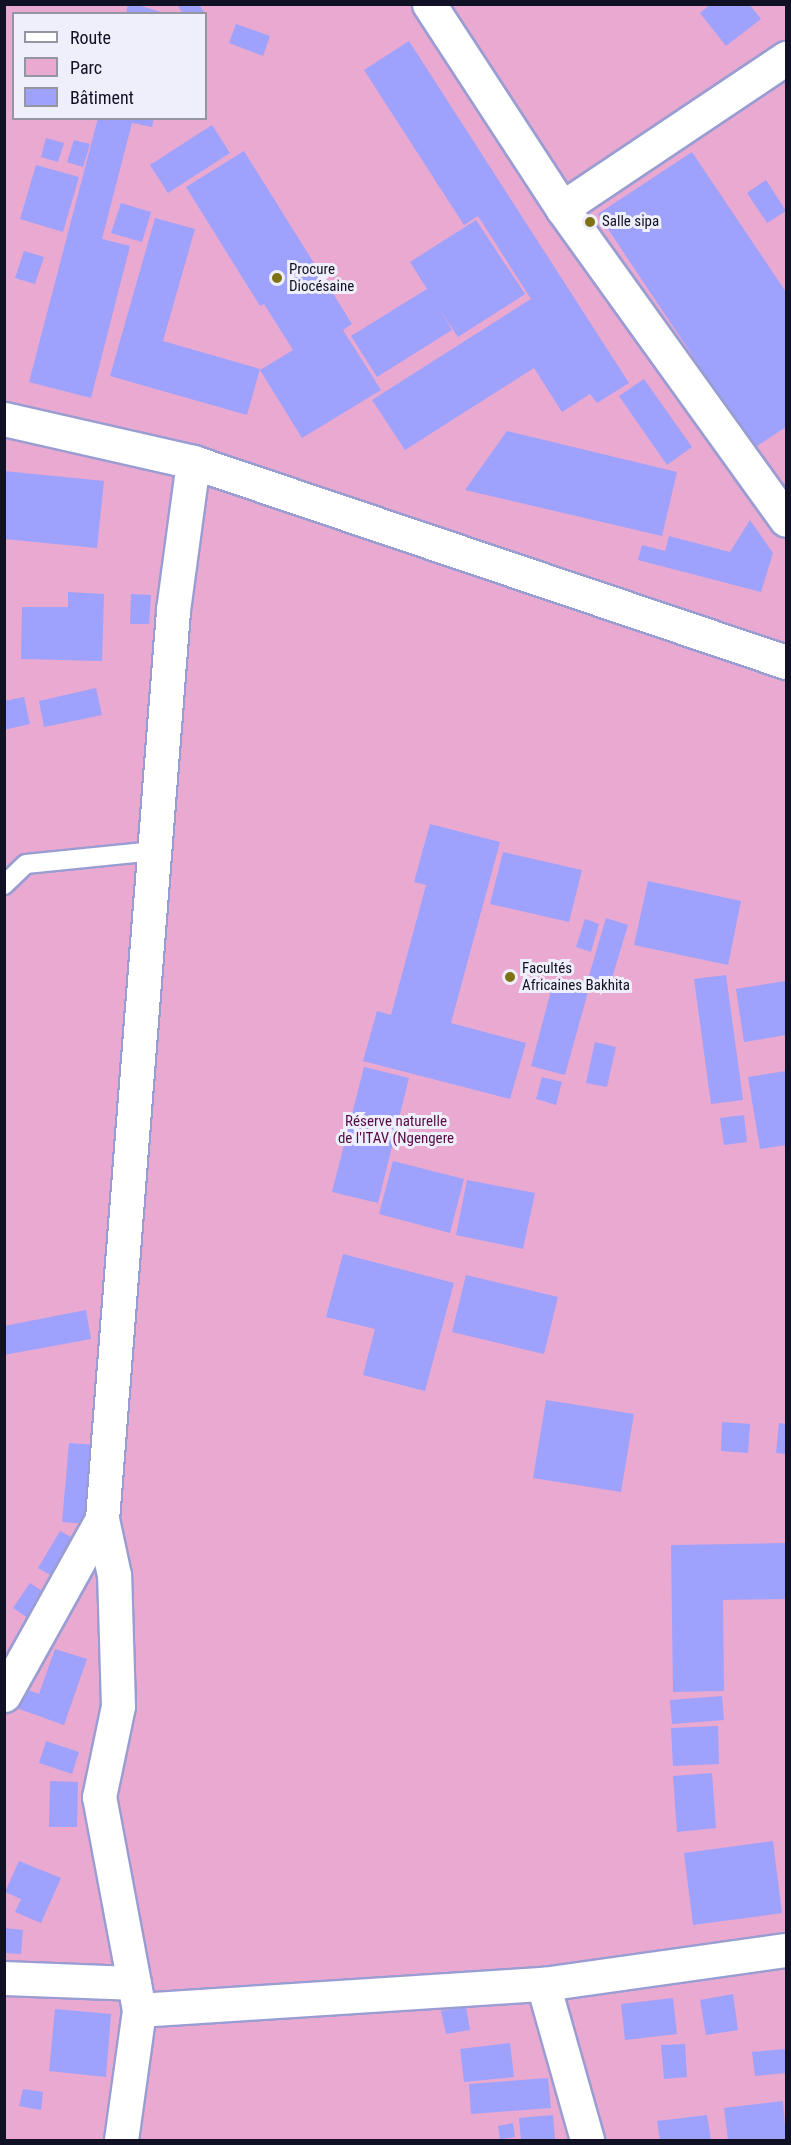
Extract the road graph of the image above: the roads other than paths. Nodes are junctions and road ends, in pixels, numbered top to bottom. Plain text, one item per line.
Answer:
1 (429, 4) edge
2 (786, 58) edge
3 (562, 208) junction
4 (4, 419) edge
5 (193, 462) junction
6 (786, 520) edge
7 (786, 662) edge
8 (154, 851) junction
9 (4, 885) edge
10 (102, 1519) junction
11 (4, 1695) edge
12 (786, 1950) edge
13 (4, 1978) edge
14 (543, 1984) junction
15 (136, 1996) junction
16 (121, 2140) edge
17 (587, 2140) edge

1 - 3 street
2 - 3 street
3 - 6 street
4 - 5 street
5 - 7 street
5 - 8 street
8 - 9 lane
8 - 10 street
10 - 11 street
10 - 15 street
12 - 14 street
13 - 15 street
14 - 15 street
14 - 17 street
15 - 16 street

